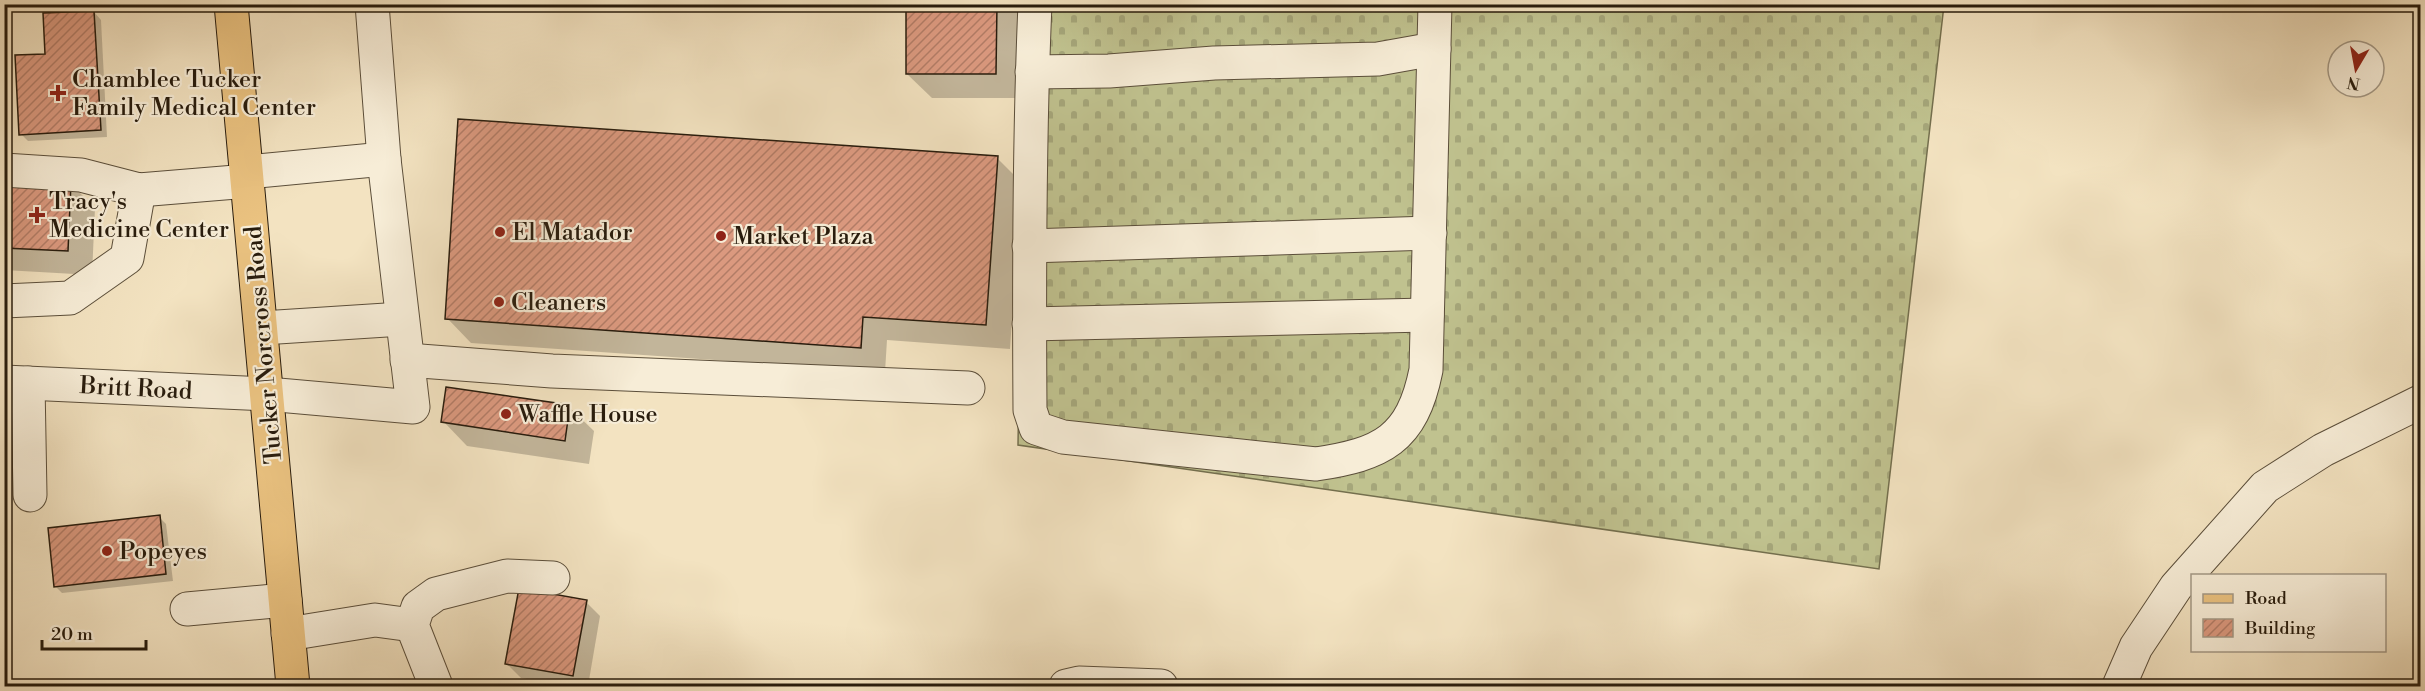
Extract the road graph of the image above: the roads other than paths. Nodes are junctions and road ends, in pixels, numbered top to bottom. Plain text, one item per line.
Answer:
1 (231, 4) edge
2 (372, 4) edge
3 (1035, 4) edge
4 (1435, 4) edge
5 (1434, 49) junction
6 (1032, 72) junction
7 (384, 159) junction
8 (4, 170) edge
9 (247, 177) junction
10 (139, 190) junction
11 (1430, 233) junction
12 (1029, 246) junction
13 (4, 301) edge
14 (1427, 315) junction
15 (402, 319) junction
16 (1029, 324) junction
17 (262, 328) junction
18 (407, 360) junction
19 (16, 383) edge
20 (968, 388) dead end
21 (267, 394) junction
22 (2421, 402) edge
23 (30, 495) dead end
24 (553, 578) dead end
25 (285, 600) junction
26 (187, 609) dead end
27 (412, 625) junction
28 (288, 634) junction
29 (292, 687) edge
30 (436, 687) edge
31 (1065, 687) edge
32 (1161, 687) edge
33 (2119, 687) edge

1 - 9 main road, Tucker Norcross Road
2 - 7 street
3 - 6 street
4 - 5 street
5 - 6 street
5 - 11 street
6 - 12 street
7 - 9 street
7 - 15 street
8 - 10 street
9 - 10 street
9 - 17 main road, Tucker Norcross Road
10 - 13 street
11 - 12 street
11 - 14 street
12 - 16 street
14 - 16 street
14 - 16 street
15 - 17 street
15 - 18 street
17 - 21 main road, Tucker Norcross Road
18 - 20 street
18 - 21 street, Britt Road
19 - 21 street, Britt Road
19 - 23 street
21 - 25 main road, Tucker Norcross Road
22 - 33 street
24 - 27 street
25 - 26 street
25 - 28 main road, Tucker Norcross Road
27 - 28 street
27 - 30 street
28 - 29 main road, Tucker Norcross Road
31 - 32 street

